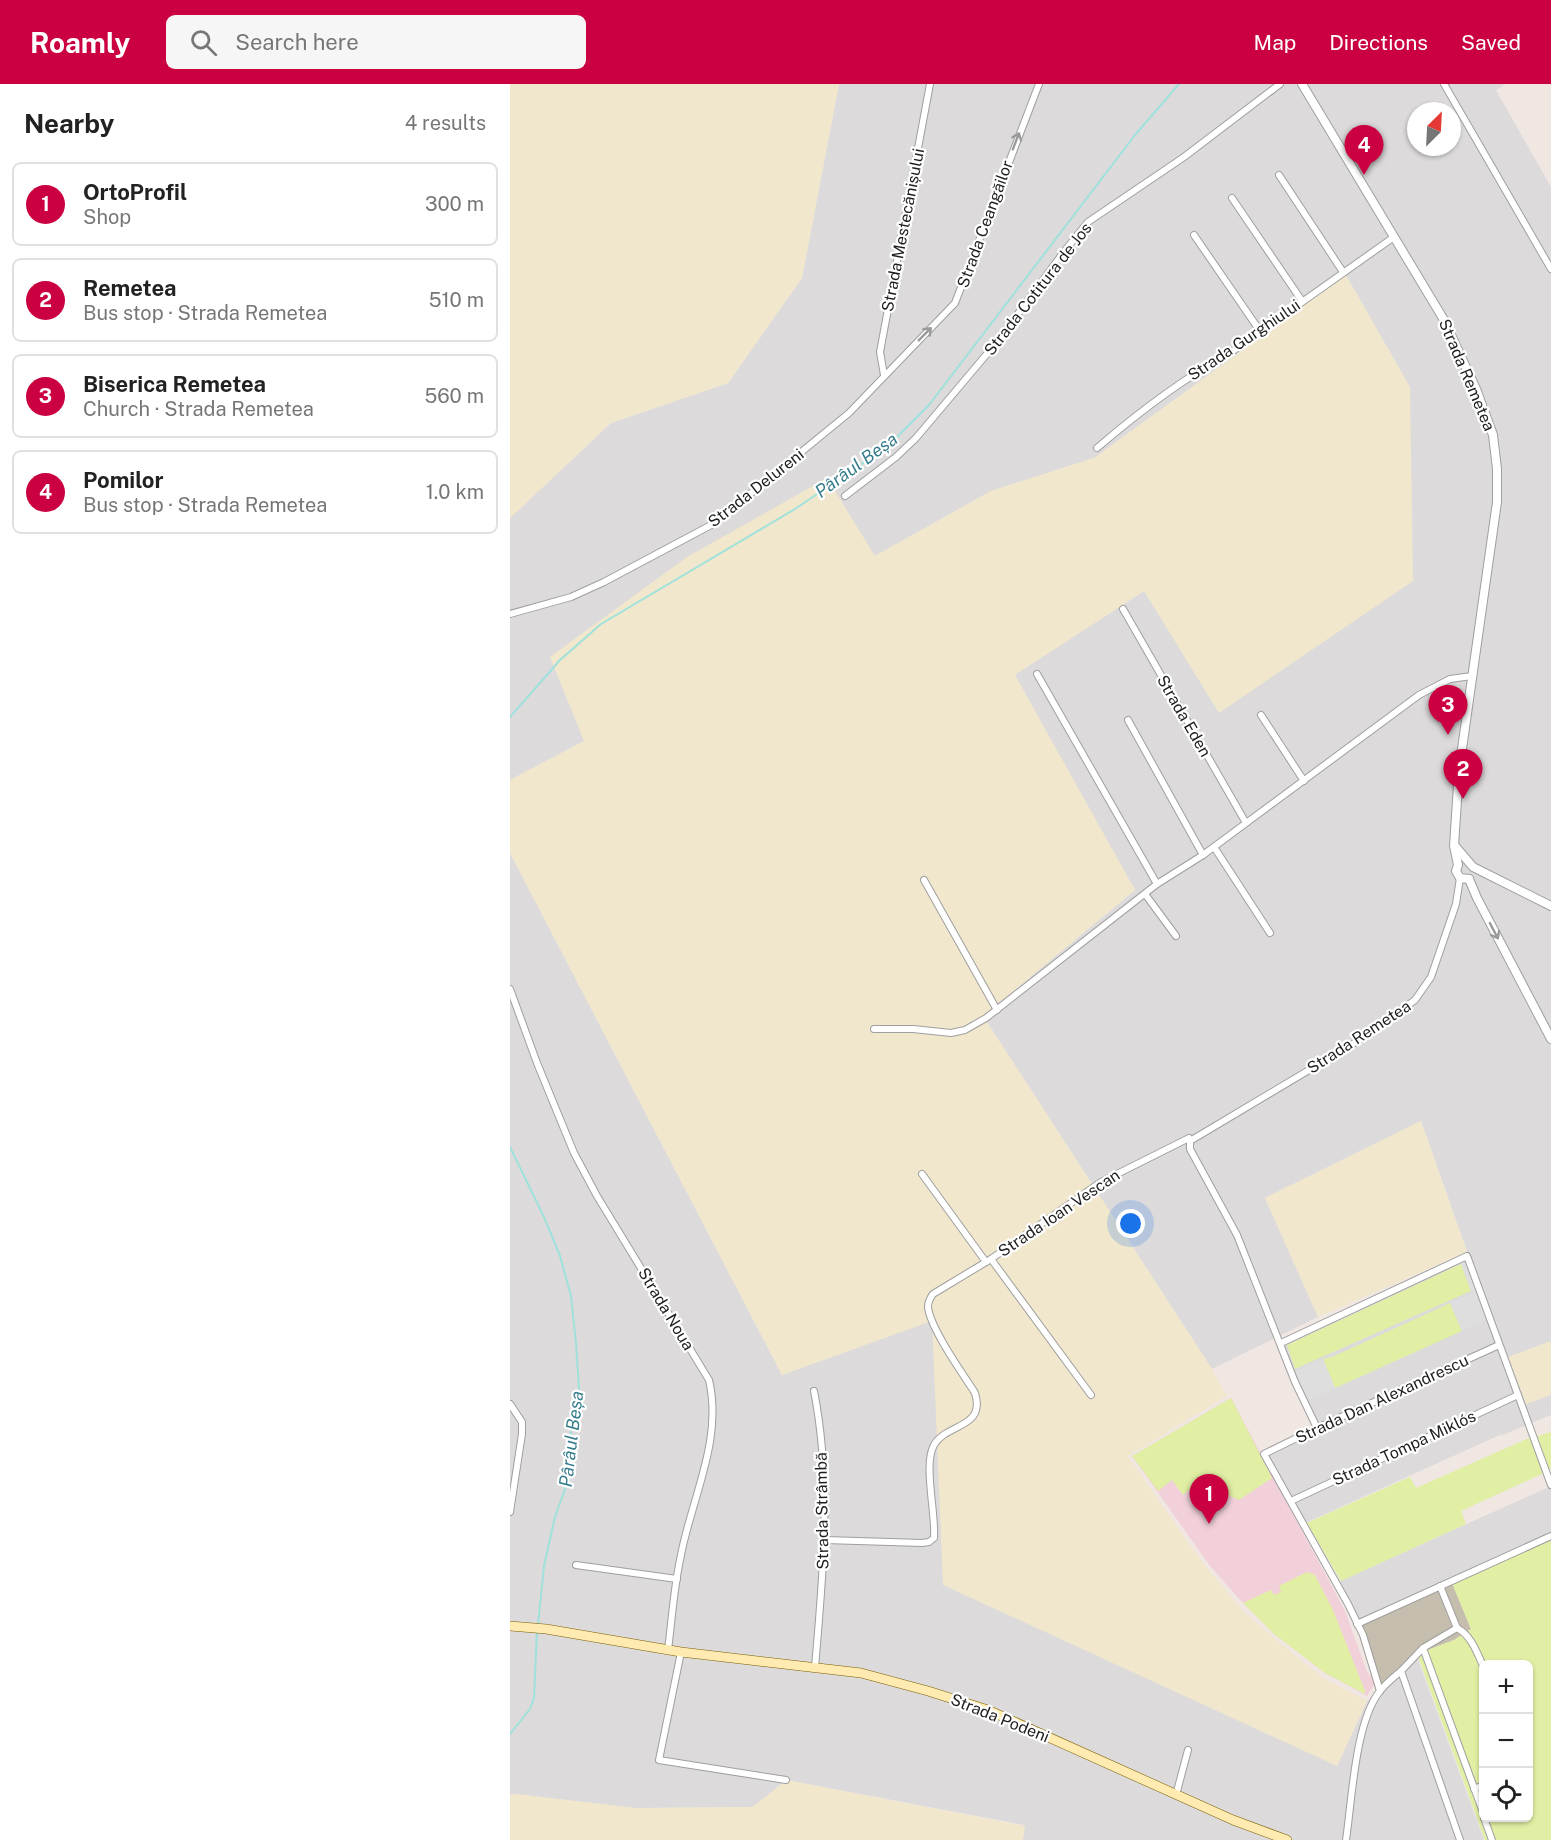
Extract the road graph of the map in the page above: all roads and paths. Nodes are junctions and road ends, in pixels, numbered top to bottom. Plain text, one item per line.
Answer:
1 (930, 84) edge
2 (1039, 84) edge
3 (1280, 84) edge
4 (1302, 84) edge
5 (1444, 84) edge
6 (1279, 175) dead end
7 (1232, 198) dead end
8 (1194, 235) dead end
9 (1394, 237) junction
10 (1551, 269) edge
11 (1343, 272) junction
12 (1302, 301) junction
13 (1260, 331) junction
14 (884, 375) junction
15 (1097, 448) dead end
16 (845, 496) dead end
17 (1123, 609) dead end
18 (510, 614) edge
19 (1037, 674) dead end
20 (1472, 676) junction
21 (1261, 715) dead end
22 (1128, 720) dead end
23 (1304, 781) junction
24 (1246, 823) junction
25 (1454, 846) junction
26 (1214, 847) junction
27 (1203, 855) junction
28 (1458, 865) junction
29 (1469, 872) junction
30 (924, 880) dead end
31 (1157, 884) junction
32 (1145, 894) junction
33 (1551, 906) edge
34 (1270, 933) dead end
35 (1176, 936) dead end
36 (510, 989) edge
37 (997, 1010) junction
38 (874, 1029) dead end
39 (1551, 1040) edge
40 (1190, 1142) junction
41 (922, 1174) dead end
42 (988, 1261) junction
43 (1281, 1343) junction
44 (1500, 1345) junction
45 (814, 1391) dead end
46 (1091, 1395) dead end
47 (1518, 1395) junction
48 (510, 1404) edge
49 (1317, 1428) junction
50 (1549, 1476) edge
51 (1551, 1485) edge
52 (1290, 1501) junction
53 (510, 1512) edge
54 (1551, 1536) edge
55 (825, 1540) junction
56 (576, 1565) dead end
57 (677, 1579) junction
58 (1440, 1586) junction
59 (1357, 1624) junction
60 (510, 1626) edge
61 (1457, 1628) junction
62 (1423, 1648) junction
63 (669, 1650) junction
64 (681, 1652) junction
65 (1481, 1660) edge
66 (816, 1667) junction
67 (1401, 1671) junction
68 (1380, 1691) junction
69 (1188, 1750) dead end
70 (786, 1780) dead end
71 (1479, 1787) edge
72 (1474, 1789) junction
73 (1176, 1795) junction
74 (1479, 1802) edge
75 (1486, 1822) edge
76 (1287, 1840) edge
77 (1346, 1840) edge
78 (1460, 1840) edge
79 (1492, 1840) edge

1 - 14 street, Strada Mestecănișului
14 -> 2 street, Strada Ceangăilor
3 - 16 street, Strada Cotitura de Jos
4 - 9 street, Strada Remetea
5 - 10 street
6 - 11 street
7 - 12 street
8 - 13 street
9 - 11 street, Strada Gurghiului
9 - 20 street, Strada Remetea
11 - 12 street, Strada Gurghiului
12 - 13 street, Strada Gurghiului
13 - 15 street, Strada Gurghiului
14 - 18 street, Strada Delureni
17 - 24 street, Strada Eden
19 - 31 street
20 - 23 street
20 - 25 street, Strada Remetea
21 - 23 street
22 - 27 street
23 - 24 street
24 - 26 street
25 - 28 street, Strada Remetea
25 - 29 street
26 - 27 street
26 - 34 street
27 - 31 street
28 - 29 street
28 - 29 street, Strada Remetea
29 - 33 street
29 -> 39 street
29 - 40 street, Strada Remetea
30 - 37 street
31 - 32 street
32 - 35 street
32 - 37 street
36 - 57 street, Strada Noua
37 - 38 street
40 - 42 street, Strada Ioan Vescan
40 - 43 street
41 - 42 street, Strada Ioan Vescan
42 - 46 street, Strada Ioan Vescan
42 - 55 street, Strada Ioan Vescan
43 - 44 street
43 - 49 street
44 - 47 street
44 - 49 street, Strada Dan Alexandrescu
45 - 55 street, Strada Strâmbă
47 - 50 street
47 - 52 street, Strada Tompa Miklós
48 - 53 street
49 - 52 street, Strada Dan Alexandrescu
50 - 51 street
52 - 59 street
54 - 58 street
55 - 66 street, Strada Strâmbă
56 - 57 street
57 - 63 street, Strada Noua
58 - 59 street
58 - 61 street
59 - 68 street
60 - 63 main road, Strada Podeni
61 - 62 street
61 - 65 street
62 - 67 street
62 - 72 street
63 - 64 main road, Strada Podeni
64 - 66 main road, Strada Podeni
64 - 70 street
66 - 73 main road, Strada Podeni
67 - 68 street
67 - 78 street
68 - 77 street
69 - 73 street
71 - 72 street
72 - 74 street
73 - 76 main road, Strada Podeni
75 - 79 street

